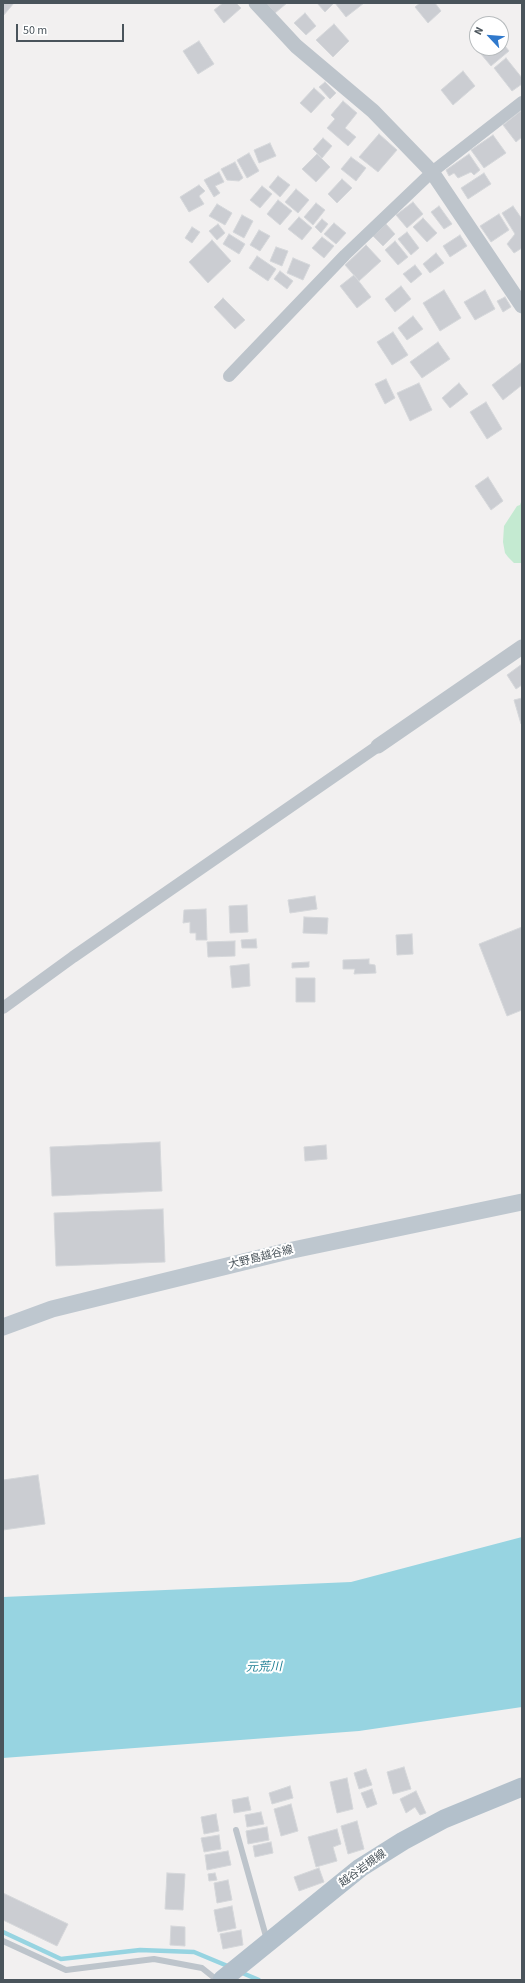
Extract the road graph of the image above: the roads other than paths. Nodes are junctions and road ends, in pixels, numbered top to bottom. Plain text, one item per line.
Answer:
1 (256, 3) edge
2 (522, 102) edge
3 (432, 172) junction
4 (522, 306) edge
5 (229, 376) dead end
6 (522, 647) edge
7 (378, 746) joint
8 (3, 1008) edge
9 (522, 1202) edge
10 (3, 1327) edge
11 (522, 1787) edge
12 (236, 1830) dead end
13 (3, 1941) edge
14 (268, 1943) junction
15 (217, 1980) edge
16 (222, 1980) edge

1 - 3 street
2 - 3 street
3 - 4 street
3 - 5 street
6 - 7 street
7 - 8 street
9 - 10 main road, 大野島越谷線
11 - 14 main road, 越谷岩槻線
12 - 14 lane
13 - 15 lane
14 - 16 main road, 越谷岩槻線

